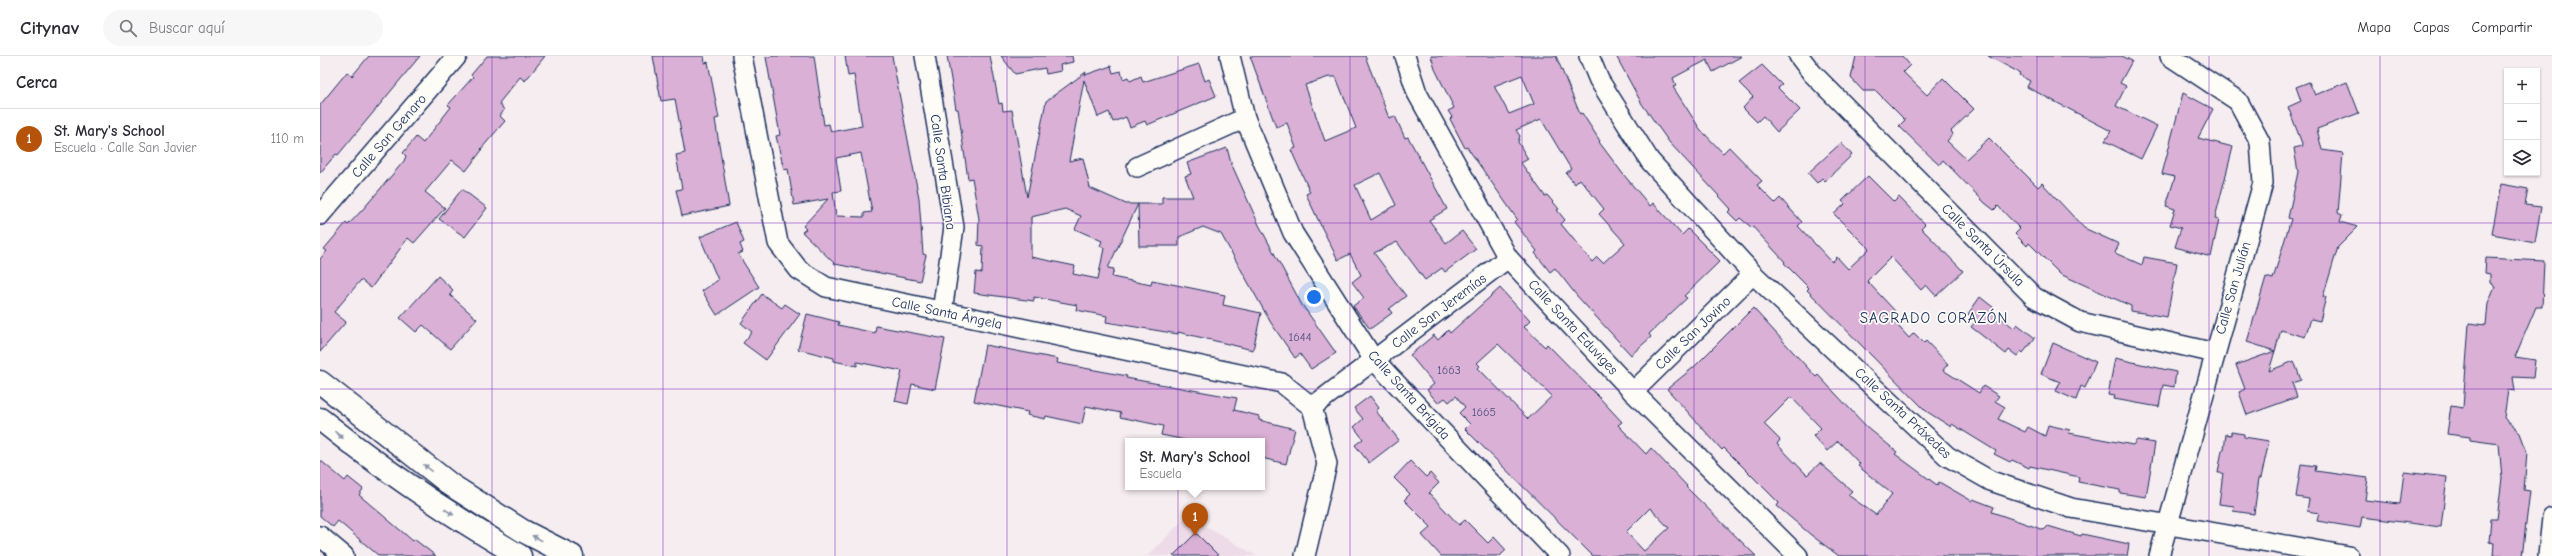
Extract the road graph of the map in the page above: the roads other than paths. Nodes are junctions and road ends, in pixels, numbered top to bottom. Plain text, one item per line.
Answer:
1 (458, 56) edge
2 (742, 56) edge
3 (925, 56) edge
4 (1230, 56) edge
5 (1405, 56) edge
6 (1589, 56) edge
7 (1799, 56) edge
8 (2170, 56) edge
9 (1245, 118) junction
10 (1137, 167) dead end
11 (320, 216) edge
12 (1508, 258) junction
13 (1753, 274) junction
14 (942, 312) junction
15 (2215, 353) junction
16 (1374, 360) junction
17 (320, 382) edge
18 (1633, 392) junction
19 (1312, 407) junction
20 (320, 419) edge
21 (2552, 518) edge
22 (2167, 526) junction
23 (320, 536) edge
24 (338, 554) edge
25 (520, 556) edge
26 (572, 556) edge
27 (1305, 556) edge
28 (1560, 556) edge
29 (1798, 556) edge
30 (2159, 556) edge
31 (2349, 556) edge
32 (2548, 556) edge

1 - 11 street, Calle San Genaro
2 - 14 street, Calle Santa Ángela
3 - 14 street, Calle Santa Bibiana
4 - 9 street, Calle Santa Brígida
5 - 12 street, Calle Santa Eduviges
6 - 13 street, Calle Santa Práxedes
7 - 15 street, Calle Santa Úrsula
8 - 15 street, Calle San Julián
9 - 10 street
9 - 16 street, Calle Santa Brígida
12 - 16 street, Calle San Jeremías
12 - 18 street, Calle Santa Eduviges
13 - 18 street, Calle San Jovino
13 - 22 street, Calle Santa Práxedes
14 - 19 street, Calle Santa Ángela
15 - 22 street, Calle San Julián
16 - 19 street, Calle San Jeremías
16 - 28 street, Calle Santa Brígida
26 -> 17 main road
18 - 29 street, Calle Santa Eduviges
19 - 27 street
20 -> 25 main road
21 - 32 street
22 - 30 street, Calle San Julián
22 - 31 street, Calle Santa Práxedes
23 - 24 street

